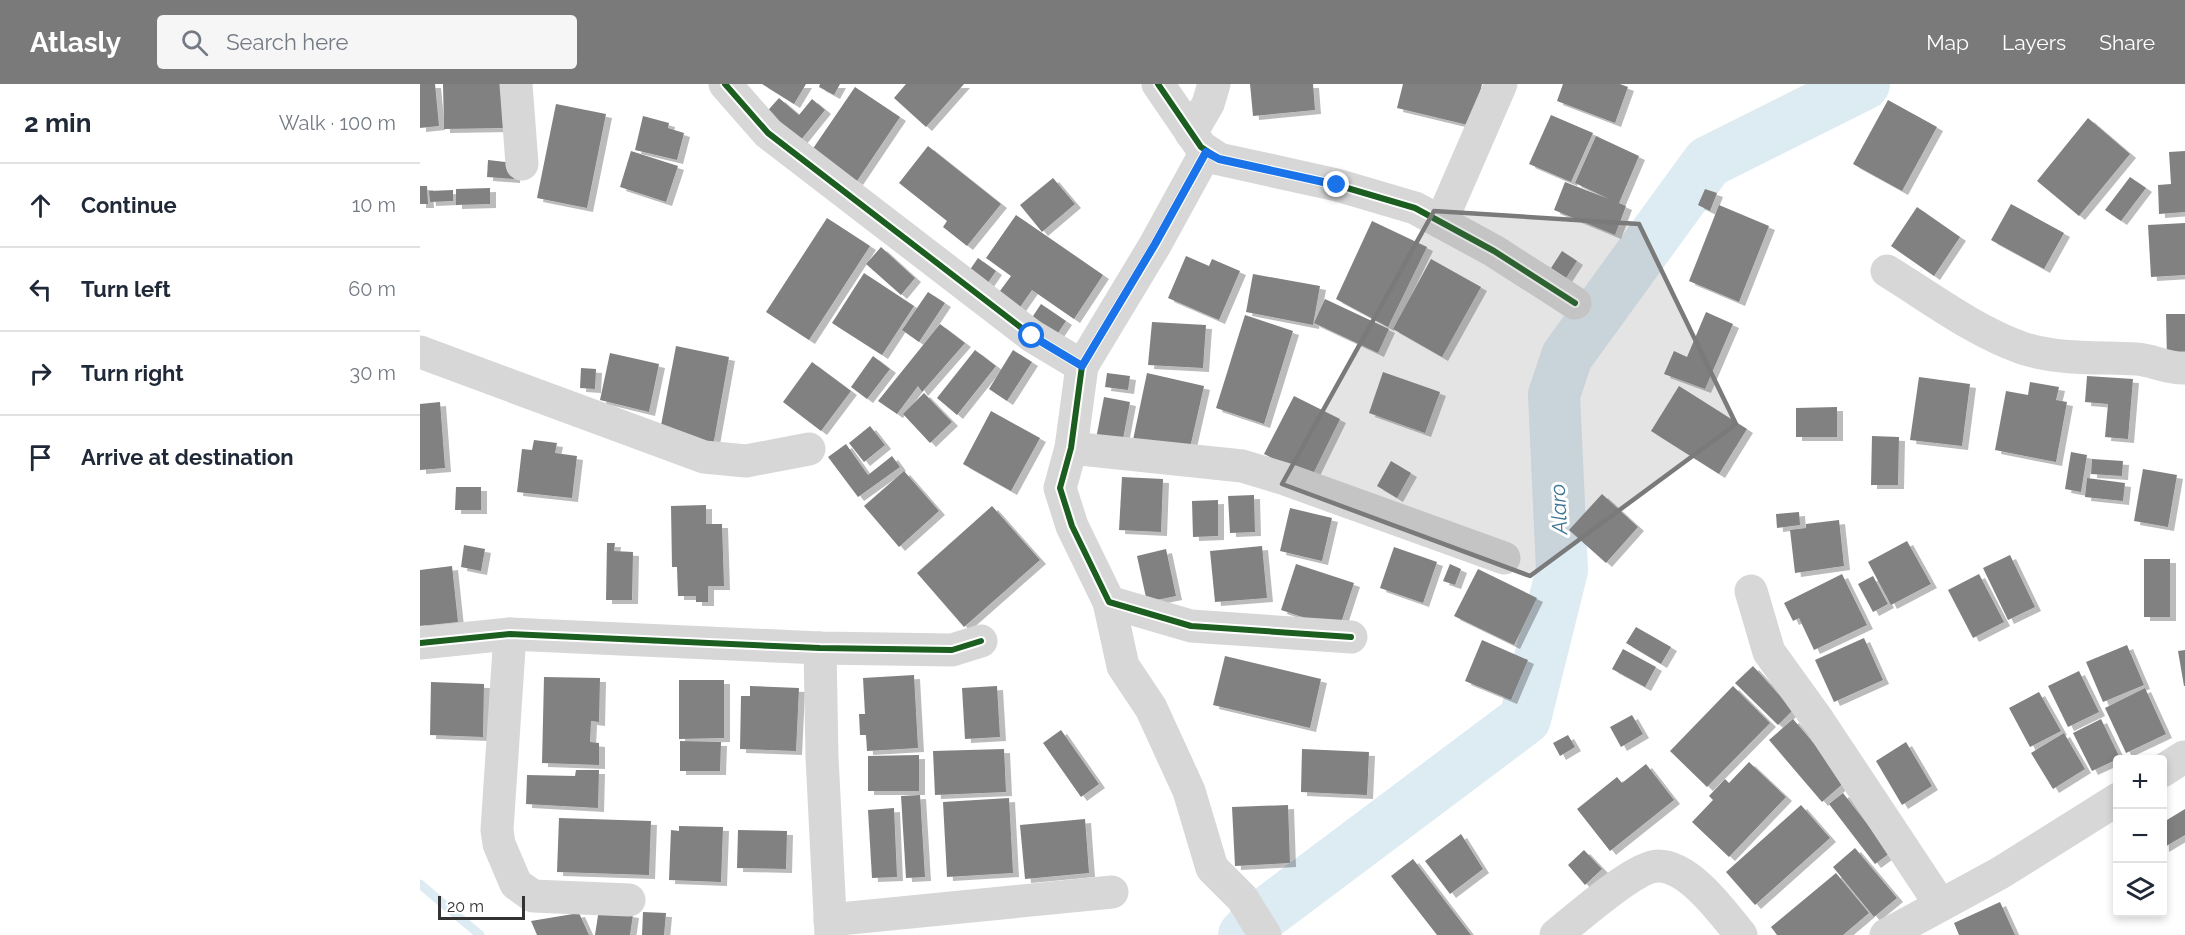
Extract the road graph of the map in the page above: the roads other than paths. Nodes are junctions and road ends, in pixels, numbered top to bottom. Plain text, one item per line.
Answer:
1 (516, 84) edge
2 (725, 84) edge
3 (1158, 84) edge
4 (1214, 84) edge
5 (1501, 84) edge
6 (1198, 143) junction
7 (522, 164) dead end
8 (1441, 222) junction
9 (1887, 271) dead end
10 (1575, 303) dead end
11 (420, 352) edge
12 (1082, 366) junction
13 (2185, 368) edge
14 (1071, 448) junction
15 (809, 449) dead end
16 (1504, 558) dead end
17 (1751, 591) dead end
18 (1109, 602) junction
19 (510, 634) junction
20 (1351, 637) dead end
21 (981, 641) dead end
22 (420, 643) edge
23 (820, 648) junction
24 (2113, 802) edge
25 (1112, 892) dead end
26 (629, 900) dead end
27 (1940, 904) junction
28 (830, 927) edge
29 (1265, 935) edge
30 (1556, 935) edge
31 (1741, 935) edge
32 (1886, 935) edge

1 - 7 street
2 - 12 street
3 - 6 street
4 - 6 street
5 - 8 street
6 - 8 street
6 - 12 street
8 - 10 street
9 - 13 street
11 - 15 street
12 - 14 street
14 - 16 street
14 - 18 street
17 - 27 street
18 - 20 street
18 - 29 street
19 - 22 street
19 - 23 street
19 - 26 street
21 - 23 street
23 - 28 street
24 - 27 street
25 - 28 street
27 - 32 street
30 - 31 street

